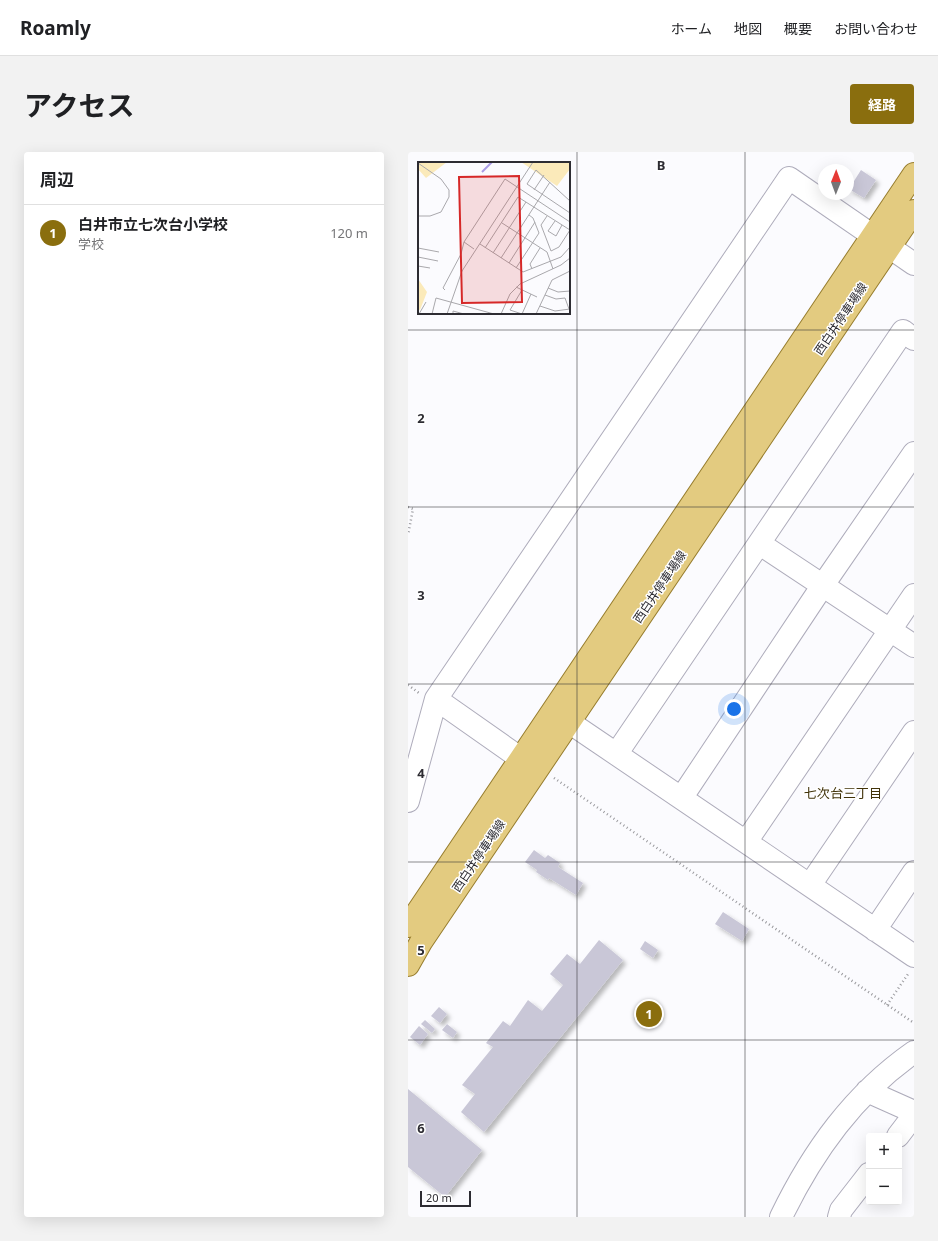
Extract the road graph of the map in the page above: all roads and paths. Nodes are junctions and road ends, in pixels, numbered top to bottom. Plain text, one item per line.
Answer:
1 (914, 174) edge
2 (914, 211) edge
3 (881, 241) junction
4 (914, 264) edge
5 (914, 338) edge
6 (914, 453) edge
7 (408, 507) edge
8 (408, 535) edge
9 (760, 544) junction
10 (823, 585) junction
11 (914, 595) edge
12 (890, 630) junction
13 (914, 646) edge
14 (436, 699) junction
15 (569, 722) junction
16 (914, 732) edge
17 (617, 753) junction
18 (520, 758) junction
19 (550, 775) dead end
20 (682, 797) junction
21 (408, 801) edge
22 (746, 842) junction
23 (914, 872) edge
24 (810, 886) junction
25 (408, 926) edge
26 (875, 930) junction
27 (911, 964) edge
28 (408, 965) edge
29 (887, 1005) junction
30 (914, 1024) edge
31 (914, 1052) edge
32 (867, 1091) junction
33 (914, 1114) edge
34 (900, 1133) edge
35 (866, 1178) edge
36 (781, 1217) edge
37 (839, 1217) edge

1 - 3 main road, 西白井停車場線
2 - 3 main road, 西白井停車場線
3 - 4 street
3 - 14 street
3 - 15 main road, 西白井停車場線
3 - 18 main road, 西白井停車場線
5 - 9 street
6 - 10 street
7 - 8 path
9 - 10 street
9 - 17 street
10 - 12 street
10 - 20 street
11 - 12 street
12 - 13 street
12 - 22 street
14 - 18 street
14 - 21 street
15 - 17 street
15 - 28 main road, 西白井停車場線
16 - 24 street
17 - 20 street
18 - 25 main road, 西白井停車場線
19 - 29 path
20 - 22 street
22 - 24 street
23 - 26 street
24 - 26 street
26 - 27 street
27 - 29 path
29 - 30 path
31 - 32 street
32 - 33 street
32 - 36 street
33 - 34 street
35 - 37 street

